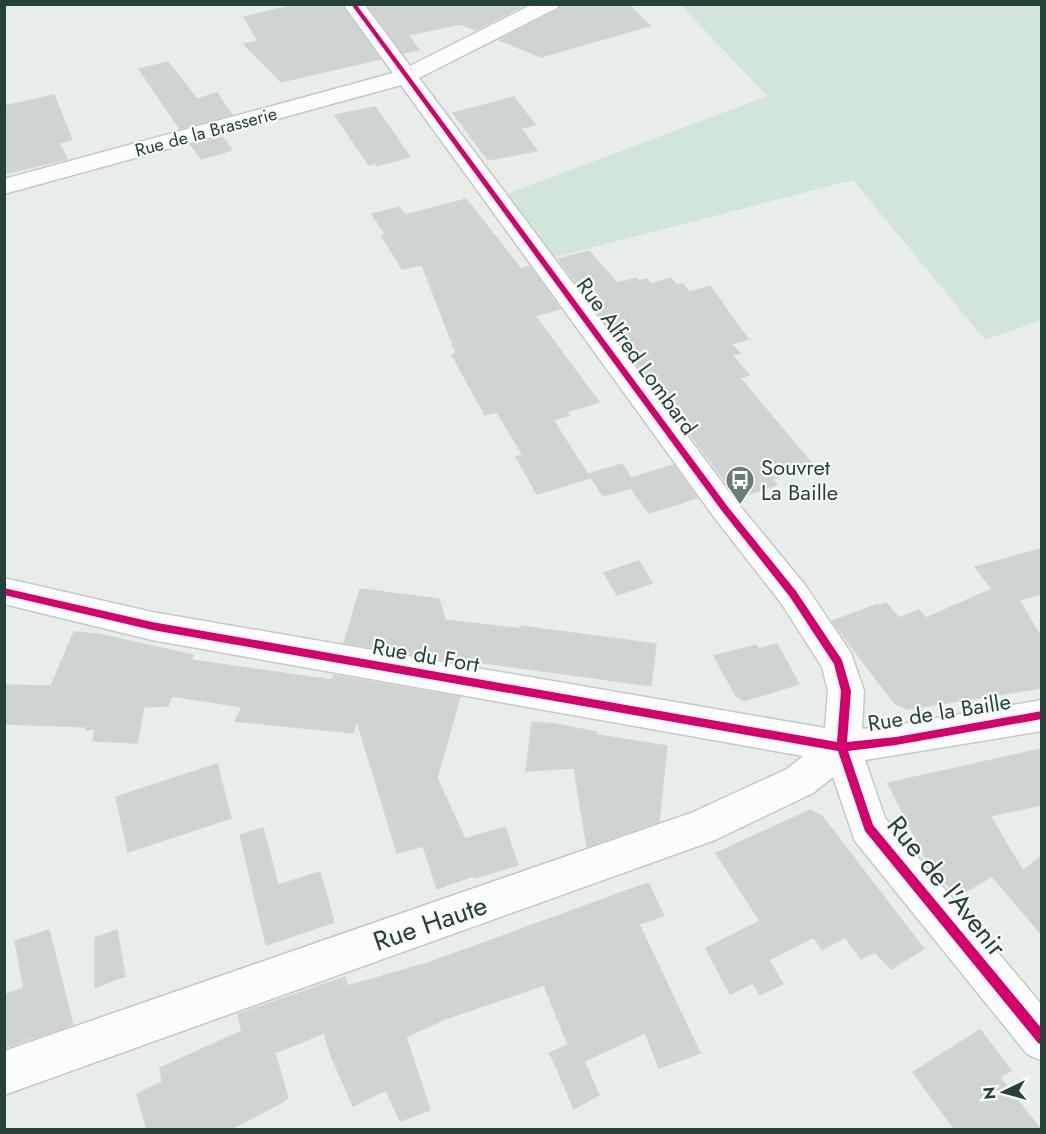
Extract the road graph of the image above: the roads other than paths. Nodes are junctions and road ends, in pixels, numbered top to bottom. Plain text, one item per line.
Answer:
1 (353, 4) edge
2 (550, 4) edge
3 (407, 76) junction
4 (4, 187) edge
5 (4, 591) edge
6 (1041, 715) edge
7 (842, 747) junction
8 (1041, 1039) edge
9 (4, 1073) edge

1 - 3 street, Rue Alfred Lombard
2 - 3 street, Rue de la Brasserie
3 - 4 street, Rue de la Brasserie
3 - 7 street, Rue Alfred Lombard
5 - 7 street, Rue du Fort
6 - 7 street, Rue de la Baille
7 - 8 street, Rue de l'Avenir
7 - 9 street, Rue Haute

